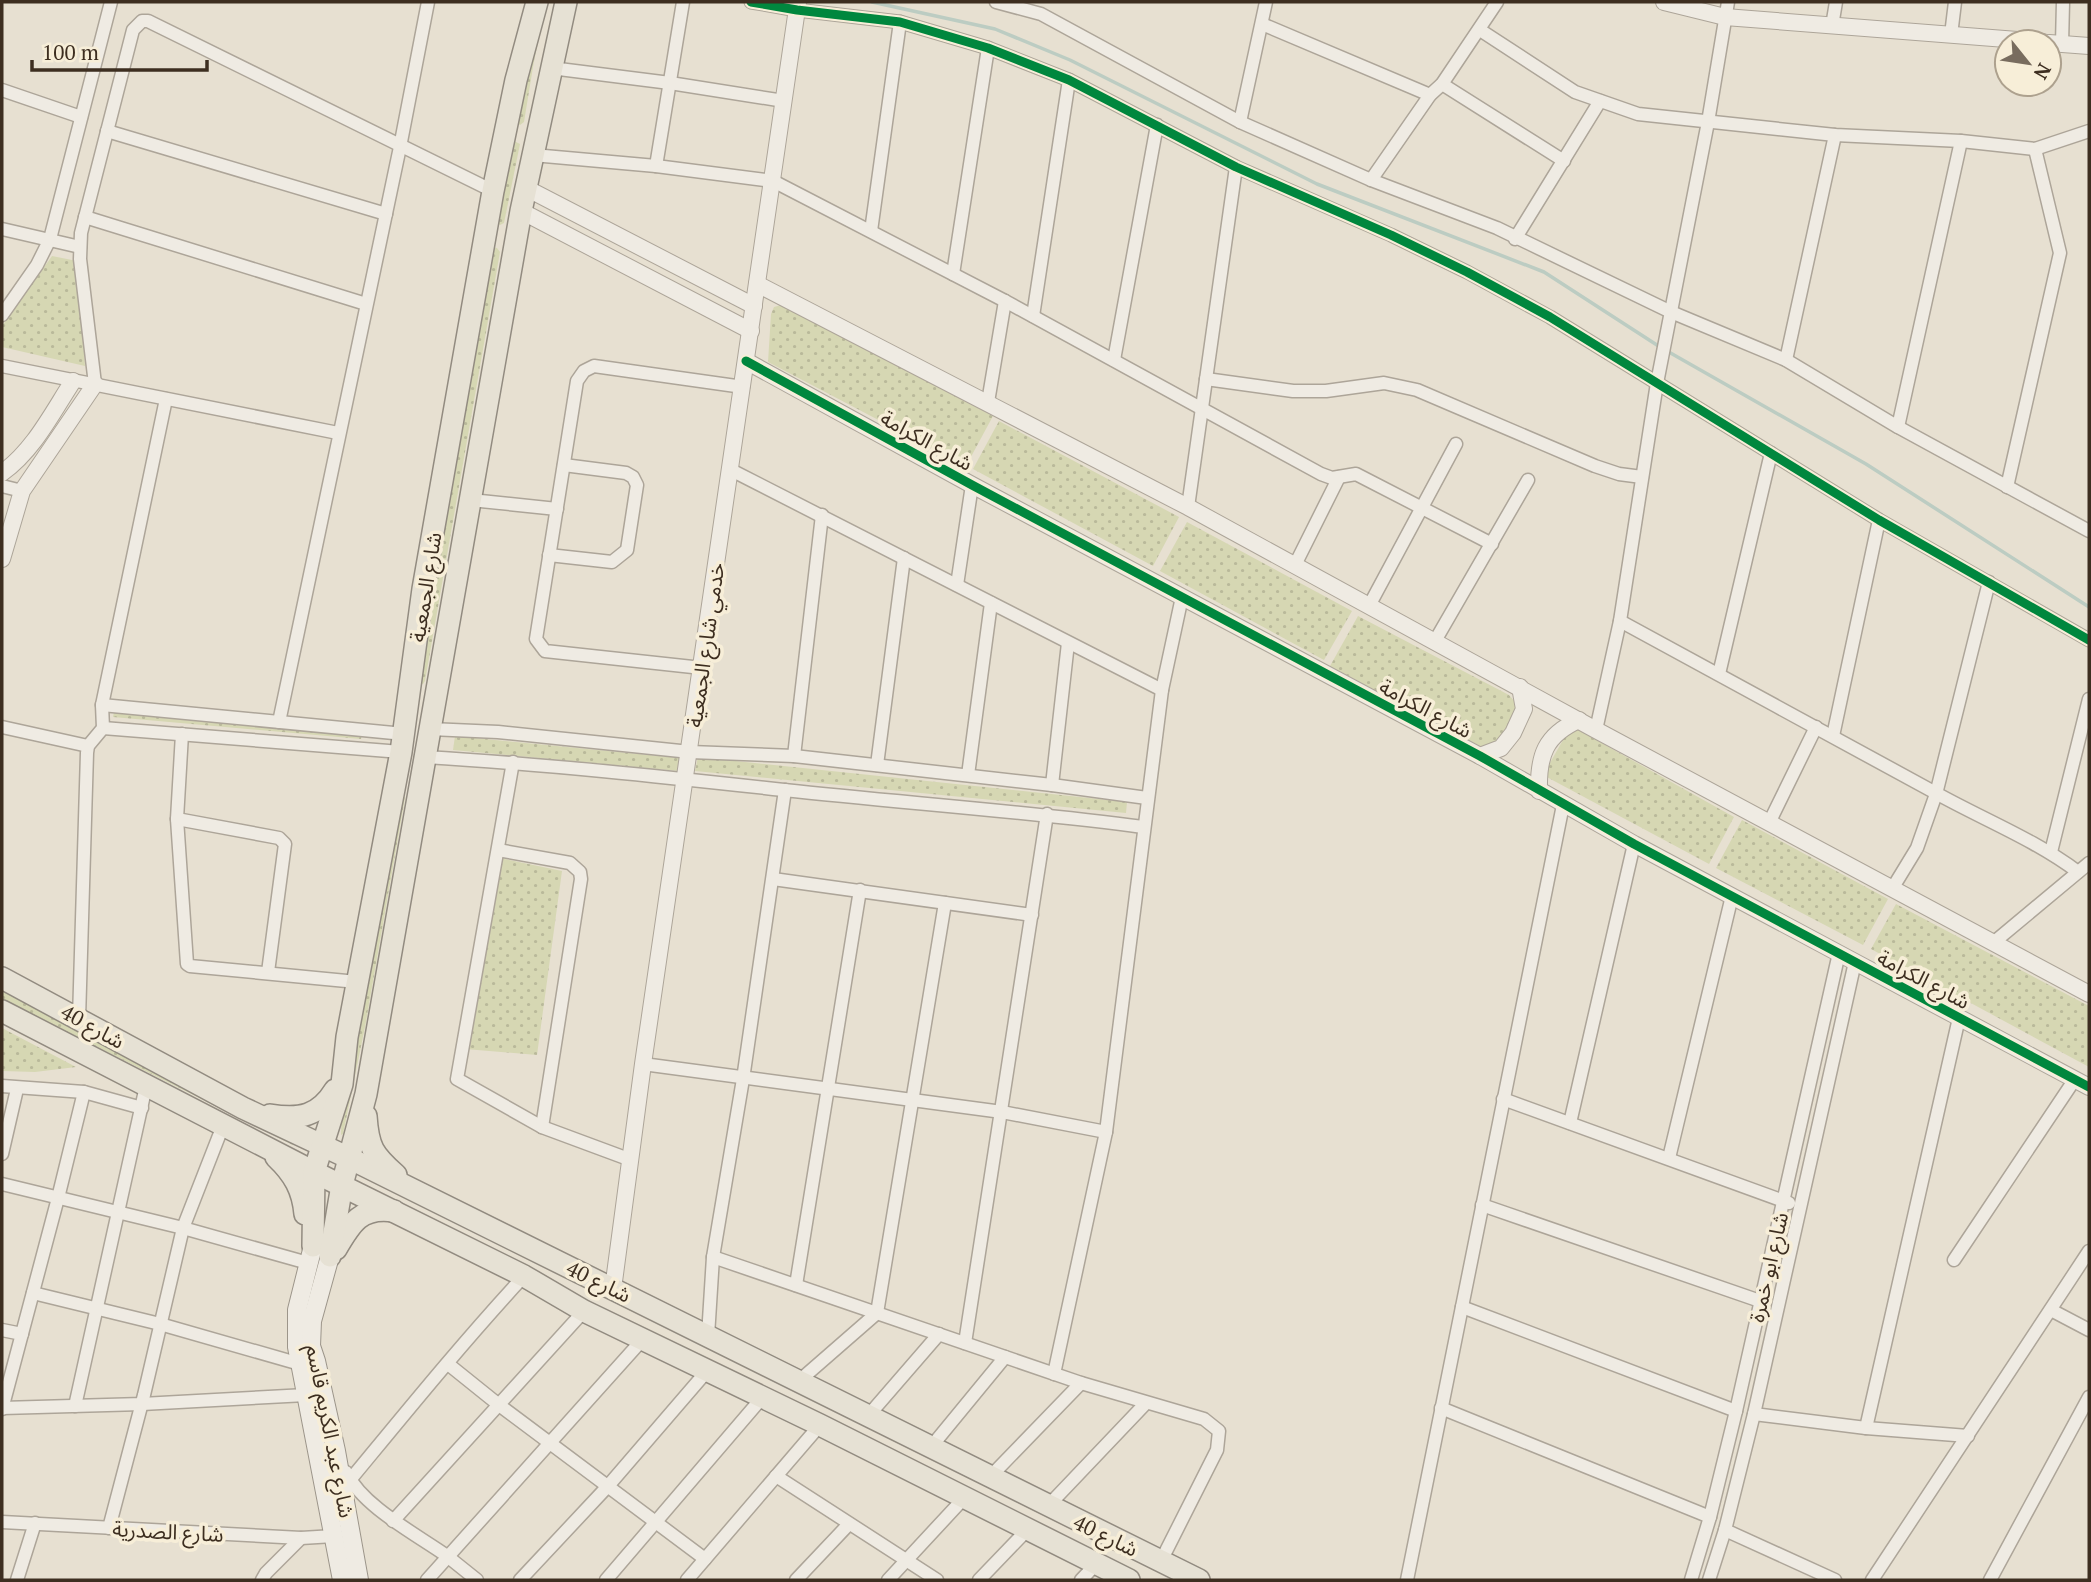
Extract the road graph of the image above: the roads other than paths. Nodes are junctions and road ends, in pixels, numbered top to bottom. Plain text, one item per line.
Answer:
1 (111, 2) edge
2 (428, 2) edge
3 (537, 2) edge
4 (566, 2) edge
5 (683, 2) edge
6 (751, 2) edge
7 (996, 2) edge
8 (1266, 2) edge
9 (1497, 2) edge
10 (1664, 2) edge
11 (1836, 2) edge
12 (1955, 2) edge
13 (2063, 2) edge
14 (798, 6) edge
15 (1042, 8) edge
16 (1727, 10) edge
17 (900, 22) junction
18 (1262, 24) junction
19 (1832, 26) junction
20 (2059, 28) edge
21 (1480, 30) junction
22 (1951, 35) junction
23 (1993, 38) edge
24 (2063, 44) edge
25 (2089, 46) edge
26 (988, 48) junction
27 (551, 68) junction
28 (1069, 80) junction
29 (670, 83) junction
30 (1442, 84) junction
31 (2, 90) edge
32 (1430, 95) junction
33 (784, 101) junction
34 (1600, 101) junction
35 (81, 117) junction
36 (1240, 122) junction
37 (1708, 122) junction
38 (1157, 125) junction
39 (107, 131) junction
40 (2089, 131) edge
41 (1835, 135) junction
42 (1961, 141) junction
43 (400, 147) junction
44 (2035, 149) junction
45 (533, 155) junction
46 (1564, 161) junction
47 (656, 166) junction
48 (1236, 167) junction
49 (1371, 180) junction
50 (772, 181) junction
51 (526, 188) junction
52 (493, 191) junction
53 (546, 200) junction
54 (386, 214) junction
55 (529, 215) junction
56 (85, 217) junction
57 (2, 229) edge
58 (871, 231) junction
59 (50, 239) junction
60 (1515, 239) junction
61 (80, 247) junction
62 (953, 274) junction
63 (758, 284) junction
64 (1005, 301) junction
65 (366, 304) junction
66 (754, 306) junction
67 (1671, 312) junction
68 (2, 315) edge
69 (1033, 316) junction
70 (751, 331) junction
71 (1786, 359) junction
72 (1114, 360) junction
73 (746, 361) junction
74 (2, 366) edge
75 (1206, 379) junction
76 (73, 381) junction
77 (1657, 383) junction
78 (95, 384) junction
79 (743, 387) junction
80 (166, 400) junction
81 (988, 402) junction
82 (1202, 408) junction
83 (1898, 428) junction
84 (338, 433) junction
85 (1456, 444) dead end
86 (1771, 453) junction
87 (564, 466) junction
88 (731, 470) junction
89 (2, 473) edge
90 (1339, 477) junction
91 (1642, 477) junction
92 (1528, 480) dead end
93 (972, 485) junction
94 (2, 486) edge
95 (2007, 487) junction
96 (22, 491) junction
97 (471, 500) junction
98 (1188, 507) junction
99 (1422, 508) junction
100 (556, 509) junction
101 (822, 515) junction
102 (1879, 520) junction
103 (433, 528) junction
104 (2089, 531) edge
105 (466, 534) junction
106 (1492, 544) junction
107 (549, 555) junction
108 (904, 558) junction
109 (2, 559) edge
110 (1295, 565) junction
111 (1989, 582) junction
112 (957, 585) junction
113 (423, 589) junction
114 (454, 592) junction
115 (1182, 597) junction
116 (991, 603) junction
117 (1369, 606) junction
118 (1620, 621) junction
119 (2089, 640) edge
120 (1435, 641) junction
121 (1068, 643) junction
122 (702, 668) junction
123 (1719, 674) junction
124 (410, 685) junction
125 (437, 687) junction
126 (1520, 687) junction
127 (1162, 690) junction
128 (2089, 699) edge
129 (102, 705) junction
130 (407, 707) junction
131 (432, 719) junction
132 (1579, 720) junction
133 (279, 722) junction
134 (2, 727) edge
135 (1816, 727) junction
136 (103, 728) junction
137 (1596, 730) junction
138 (182, 734) junction
139 (1833, 736) junction
140 (402, 743) junction
141 (88, 746) junction
142 (690, 752) junction
143 (794, 756) junction
144 (1480, 756) junction
145 (425, 757) junction
146 (513, 762) junction
147 (877, 765) junction
148 (968, 775) junction
149 (686, 778) junction
150 (1052, 785) junction
151 (785, 790) junction
152 (1539, 791) junction
153 (1936, 794) junction
154 (1147, 798) junction
155 (1563, 805) junction
156 (1047, 814) junction
157 (177, 819) junction
158 (1769, 823) junction
159 (1143, 827) junction
160 (1634, 844) junction
161 (498, 850) junction
162 (2051, 852) junction
163 (2089, 863) edge
164 (2078, 872) junction
165 (773, 879) junction
166 (1892, 889) junction
167 (860, 890) junction
168 (1732, 896) junction
169 (945, 902) junction
170 (1032, 915) junction
171 (1993, 943) junction
172 (1839, 953) junction
173 (1855, 962) junction
174 (268, 972) junction
175 (2, 978) edge
176 (357, 982) junction
177 (2089, 993) edge
178 (32, 994) junction
179 (10, 1015) edge
180 (1959, 1018) junction
181 (79, 1019) junction
182 (643, 1064) junction
183 (743, 1079) junction
184 (2082, 1083) edge
185 (342, 1084) junction
186 (2, 1086) edge
187 (146, 1086) junction
188 (17, 1089) junction
189 (830, 1089) junction
190 (84, 1092) junction
191 (366, 1094) junction
192 (1503, 1099) junction
193 (913, 1100) junction
194 (142, 1108) junction
195 (243, 1108) junction
196 (1002, 1112) junction
197 (223, 1123) junction
198 (1570, 1124) junction
199 (542, 1127) junction
200 (1106, 1132) junction
201 (243, 1134) junction
202 (323, 1145) junction
203 (2, 1154) edge
204 (1669, 1158) junction
205 (351, 1159) junction
206 (631, 1160) junction
207 (314, 1172) junction
208 (2, 1184) edge
209 (342, 1185) junction
210 (413, 1190) junction
211 (58, 1198) junction
212 (1783, 1199) junction
213 (1482, 1205) junction
214 (1798, 1208) junction
215 (117, 1211) junction
216 (409, 1217) junction
217 (183, 1228) junction
218 (2089, 1251) edge
219 (317, 1255) junction
220 (713, 1257) junction
221 (1955, 1260) dead end
222 (524, 1276) junction
223 (796, 1285) junction
224 (613, 1289) junction
225 (33, 1293) junction
226 (1760, 1301) junction
227 (1462, 1307) junction
228 (96, 1308) junction
229 (2051, 1310) junction
230 (584, 1311) junction
231 (877, 1313) junction
232 (160, 1324) junction
233 (2, 1330) edge
234 (2089, 1330) edge
235 (22, 1334) junction
236 (939, 1334) junction
237 (708, 1336) junction
238 (643, 1339) junction
239 (965, 1343) junction
240 (1004, 1357) junction
241 (300, 1364) junction
242 (448, 1364) junction
243 (707, 1371) junction
244 (1055, 1374) junction
245 (799, 1381) junction
246 (1081, 1383) junction
247 (306, 1395) junction
248 (2089, 1397) edge
249 (761, 1399) junction
250 (1146, 1403) junction
251 (142, 1404) junction
252 (499, 1405) junction
253 (75, 1406) junction
254 (2, 1408) edge
255 (1441, 1408) junction
256 (1736, 1411) junction
257 (1754, 1414) junction
258 (868, 1416) junction
259 (820, 1426) junction
260 (1866, 1428) junction
261 (1968, 1436) junction
262 (550, 1443) junction
263 (930, 1447) junction
264 (336, 1451) junction
265 (776, 1476) junction
266 (988, 1476) junction
267 (350, 1480) junction
268 (608, 1486) junction
269 (1021, 1492) junction
270 (365, 1496) junction
271 (968, 1499) junction
272 (1048, 1506) junction
273 (346, 1509) junction
274 (1005, 1517) junction
275 (1710, 1517) junction
276 (393, 1521) junction
277 (2, 1522) edge
278 (656, 1522) junction
279 (35, 1523) junction
280 (849, 1524) junction
281 (109, 1528) junction
282 (1028, 1529) junction
283 (1704, 1535) junction
284 (1723, 1535) junction
285 (334, 1536) junction
286 (301, 1538) junction
287 (447, 1556) junction
288 (705, 1559) junction
289 (907, 1561) junction
290 (1161, 1562) junction
291 (1097, 1563) junction
292 (17, 1580) edge
293 (262, 1580) edge
294 (342, 1580) edge
295 (359, 1580) edge
296 (427, 1580) edge
297 (477, 1580) edge
298 (520, 1580) edge
299 (606, 1580) edge
300 (687, 1580) edge
301 (796, 1580) edge
302 (888, 1580) edge
303 (937, 1580) edge
304 (979, 1580) edge
305 (1081, 1580) edge
306 (1129, 1580) edge
307 (1199, 1580) edge
308 (1407, 1580) edge
309 (1691, 1580) edge
310 (1709, 1580) edge
311 (1835, 1580) edge
312 (1872, 1580) edge
313 (1990, 1580) edge

1 - 35 street
2 - 43 street
3 - 52 main road, شارع الجمعية
4 - 27 main road, شارع الجمعية
5 - 29 street
6 - 14 street
7 - 15 street
8 - 18 street
9 - 21 street
10 - 16 street
11 - 19 street
12 - 22 street
13 - 20 street
14 - 17 street
14 - 33 street, خدمي شارع الجمعية
15 - 36 street
16 - 19 street
16 - 37 street
17 - 26 street
17 - 58 street
18 - 32 street
18 - 36 street
19 - 22 street
21 - 30 street
21 - 34 street
22 - 23 street
24 - 25 street
26 - 28 street
26 - 62 street
27 - 29 street
27 - 45 main road, شارع الجمعية
28 - 38 street
28 - 69 street
29 - 33 street
29 - 47 street
30 - 32 street
30 - 46 street
31 - 35 street
32 - 49 street
33 - 50 street, خدمي شارع الجمعية
34 - 37 street
34 - 46 street
35 - 59 street
36 - 49 street
37 - 41 street
37 - 67 street
38 - 48 street
38 - 72 street
39 - 43 street
39 - 54 street
39 - 56 street
40 - 44 street
41 - 42 street
41 - 71 street
42 - 44 street
42 - 83 street
43 - 52 street
43 - 54 street
44 - 95 street
45 - 47 street
45 - 51 main road, شارع الجمعية
46 - 60 street
47 - 50 street
48 - 75 street
48 - 77 street
49 - 60 street
50 - 58 street
50 - 63 street, خدمي شارع الجمعية
51 - 53 street
51 - 55 main road, شارع الجمعية
52 - 103 main road, شارع الجمعية
53 - 55 street
53 - 66 street
54 - 65 street
55 - 70 street
55 - 97 main road, شارع الجمعية
56 - 61 street
56 - 65 street
57 - 59 street
58 - 62 street
59 - 61 street
59 - 68 street
60 - 67 street
61 - 78 street
62 - 64 street
63 - 66 street, خدمي شارع الجمعية
63 - 81 street
64 - 69 street
64 - 81 street
65 - 84 street
66 - 70 street, خدمي شارع الجمعية
67 - 71 street
67 - 77 street
69 - 72 street
70 - 73 street, خدمي شارع الجمعية
71 - 83 street
72 - 82 street
73 - 79 street, خدمي شارع الجمعية
73 - 93 street, شارع الكرامة
74 - 76 street
75 - 82 street
75 - 91 street
76 - 78 street
76 - 89 street
77 - 86 street
77 - 91 street
78 - 80 street
78 - 96 street
79 - 87 street
79 - 88 street, خدمي شارع الجمعية
80 - 84 street
80 - 129 street
81 - 98 street
82 - 90 street
82 - 98 street
83 - 95 street
84 - 133 street
85 - 99 street
86 - 102 street
86 - 123 street
87 - 100 street
87 - 107 street
88 - 101 street
88 - 122 street, خدمي شارع الجمعية
90 - 99 street
90 - 110 street
91 - 118 street
92 - 106 street
93 - 112 street
93 - 115 street, شارع الكرامة
94 - 96 street
95 - 104 street
96 - 109 street
97 - 100 street
97 - 105 main road, شارع الجمعية
98 - 110 street
99 - 106 street
99 - 117 street
100 - 107 street
101 - 108 street
101 - 143 street
102 - 111 street
102 - 139 street
103 - 105 main road
103 - 113 main road, شارع الجمعية
105 - 114 main road, شارع الجمعية
106 - 120 street
107 - 122 street
108 - 112 street
108 - 147 street
110 - 117 street
111 - 119 street
111 - 153 street
112 - 116 street
113 - 114 main road
113 - 124 main road, شارع الجمعية
114 - 125 main road, شارع الجمعية
115 - 127 street
115 - 144 street, شارع الكرامة
116 - 121 street
116 - 148 street
117 - 120 street
118 - 123 street
118 - 137 street
120 - 126 street
121 - 127 street
121 - 150 street
122 - 142 street, خدمي شارع الجمعية
123 - 135 street
124 - 125 main road
124 - 130 main road, شارع الجمعية
125 - 131 main road, شارع الجمعية
126 - 132 street
126 - 144 street
127 - 154 street
128 - 162 street
129 - 133 street
129 - 136 street
130 - 131 main road
130 - 140 main road, شارع الجمعية
131 - 142 street
131 - 145 main road, شارع الجمعية
132 - 137 street
132 - 152 street
133 - 140 street
134 - 141 street
135 - 139 street
135 - 158 street
136 - 138 street
136 - 141 street
137 - 158 street
138 - 140 street
138 - 157 street
139 - 153 street
140 - 176 main road, شارع الجمعية
141 - 181 street
142 - 143 street
142 - 149 street, خدمي شارع الجمعية
143 - 147 street
144 - 152 street, شارع الكرامة
145 - 146 street
145 - 191 main road, شارع الجمعية
146 - 149 street
146 - 161 street
147 - 148 street
148 - 150 street
149 - 151 street
149 - 182 street, خدمي شارع الجمعية
150 - 154 street
151 - 156 street
151 - 165 street
152 - 155 street, شارع الكرامة
153 - 162 street
153 - 166 street
154 - 159 street
155 - 160 street, شارع الكرامة
155 - 192 street
156 - 159 street
156 - 170 street
157 - 174 street
157 - 174 street
158 - 166 street
159 - 200 street
160 - 168 street, شارع الكرامة
160 - 198 street
161 - 199 street
161 - 199 street
162 - 164 street
163 - 164 street
164 - 171 street
165 - 167 street
165 - 183 street
166 - 171 street
167 - 169 street
167 - 189 street
168 - 172 street, شارع الكرامة
168 - 204 street
169 - 170 street
169 - 193 street
170 - 196 street
171 - 177 street
172 - 173 street, شارع الكرامة
172 - 212 street, شارع ابو خمرة
173 - 180 street, شارع الكرامة
173 - 214 street, شارع ابو خمرة
174 - 176 street
175 - 178 main road, شارع 40
176 - 185 main road, شارع الجمعية
178 - 179 main road
178 - 181 main road, شارع 40
179 - 187 main road, شارع 40
180 - 184 street, شارع الكرامة
180 - 260 street
181 - 195 main road, شارع 40
182 - 183 street
182 - 206 street, خدمي شارع الجمعية
183 - 189 street
183 - 220 street
184 - 221 street
185 - 195 main road
185 - 202 main road, شارع الجمعية
186 - 188 street
187 - 194 street
187 - 197 main road, شارع 40
188 - 190 street
188 - 203 street
189 - 193 street
189 - 223 street
190 - 194 street
190 - 211 street
191 - 205 main road, شارع الجمعية
191 - 210 main road
192 - 198 street
192 - 213 street
193 - 196 street
193 - 231 street
194 - 215 street
195 - 202 main road, شارع 40
196 - 200 street
196 - 239 street
197 - 201 main road, شارع 40
197 - 217 street
198 - 204 street
199 - 206 street
200 - 244 street
201 - 207 main road, شارع 40
201 - 219 main road
202 - 205 main road, شارع 40
202 - 207 main road, شارع الجمعية
204 - 212 street
205 - 209 main road, شارع عبد الكريم قاسم
205 - 210 main road, شارع 40
206 - 224 street, خدمي شارع الجمعية
207 - 209 main road, شارع 40
207 - 219 main road, شارع عبد الكريم قاسم
208 - 211 street
209 - 216 main road, شارع 40
209 - 219 main road, شارع عبد الكريم قاسم
210 - 224 main road, شارع 40
211 - 215 street
211 - 225 street
212 - 214 street
212 - 226 street, شارع ابو خمرة
213 - 226 street
213 - 227 street
214 - 257 street, شارع ابو خمرة
215 - 217 street
215 - 228 street
216 - 219 main road
216 - 222 main road, شارع 40
217 - 219 street
217 - 232 street
218 - 229 street
219 - 241 main road, شارع عبد الكريم قاسم
219 - 264 main road, شارع عبد الكريم قاسم
220 - 223 street
220 - 237 street
222 - 230 main road, شارع 40
222 - 242 street
223 - 231 street
224 - 237 main road, شارع 40
225 - 228 street
225 - 235 street
226 - 256 street, شارع ابو خمرة
227 - 255 street
227 - 256 street
228 - 232 street
228 - 253 street
229 - 234 street
229 - 261 street
230 - 238 main road, شارع 40
230 - 252 street
231 - 236 street
231 - 245 street
232 - 241 street
232 - 251 street
233 - 235 street
235 - 254 street
236 - 239 street
236 - 258 street
237 - 245 main road, شارع 40
238 - 243 main road, شارع 40
238 - 262 street
239 - 240 street
240 - 244 street
240 - 263 street
241 - 247 main road, شارع عبد الكريم قاسم
242 - 252 street
242 - 267 street
243 - 249 main road, شارع 40
243 - 268 street
244 - 246 street
245 - 258 main road, شارع 40
246 - 250 street
246 - 266 street
247 - 251 street
247 - 285 main road, شارع عبد الكريم قاسم
248 - 313 street
249 - 259 main road, شارع 40
249 - 278 street
250 - 272 street
250 - 290 street
251 - 253 street
251 - 281 street
252 - 262 street
252 - 276 street
253 - 254 street
255 - 275 street
255 - 308 street
256 - 275 street, شارع ابو خمرة
257 - 260 street
257 - 284 street, شارع ابو خمرة
258 - 263 main road, شارع 40
259 - 265 street
259 - 271 main road, شارع 40
260 - 261 street
261 - 312 street
262 - 268 street
262 - 287 street
263 - 266 main road, شارع 40
264 - 267 street
264 - 273 main road, شارع عبد الكريم قاسم
265 - 280 street
265 - 288 street
266 - 269 main road, شارع 40
266 - 271 main road
267 - 270 street
268 - 278 street
268 - 298 street
269 - 272 main road, شارع 40
269 - 274 main road
270 - 273 street
270 - 276 street
271 - 274 main road, شارع 40
271 - 289 street
272 - 290 main road, شارع 40
273 - 295 main road, شارع عبد الكريم قاسم
274 - 282 main road, شارع 40
275 - 283 street, شارع ابو خمرة
276 - 287 street
277 - 279 street, شارع الصدرية
278 - 288 street
278 - 299 street
279 - 281 street, شارع الصدرية
279 - 292 street
280 - 289 street
280 - 301 street
281 - 286 street, شارع الصدرية
282 - 291 main road, شارع 40
282 - 304 street
283 - 284 street
283 - 309 street, شارع ابو خمرة
284 - 310 street, شارع ابو خمرة
284 - 311 street
285 - 286 street, شارع الصدرية
285 - 294 main road, شارع عبد الكريم قاسم
286 - 293 street
287 - 296 street
287 - 297 street
288 - 300 street
289 - 302 street
289 - 303 street
290 - 307 main road, شارع 40
291 - 305 street
291 - 306 main road, شارع 40

